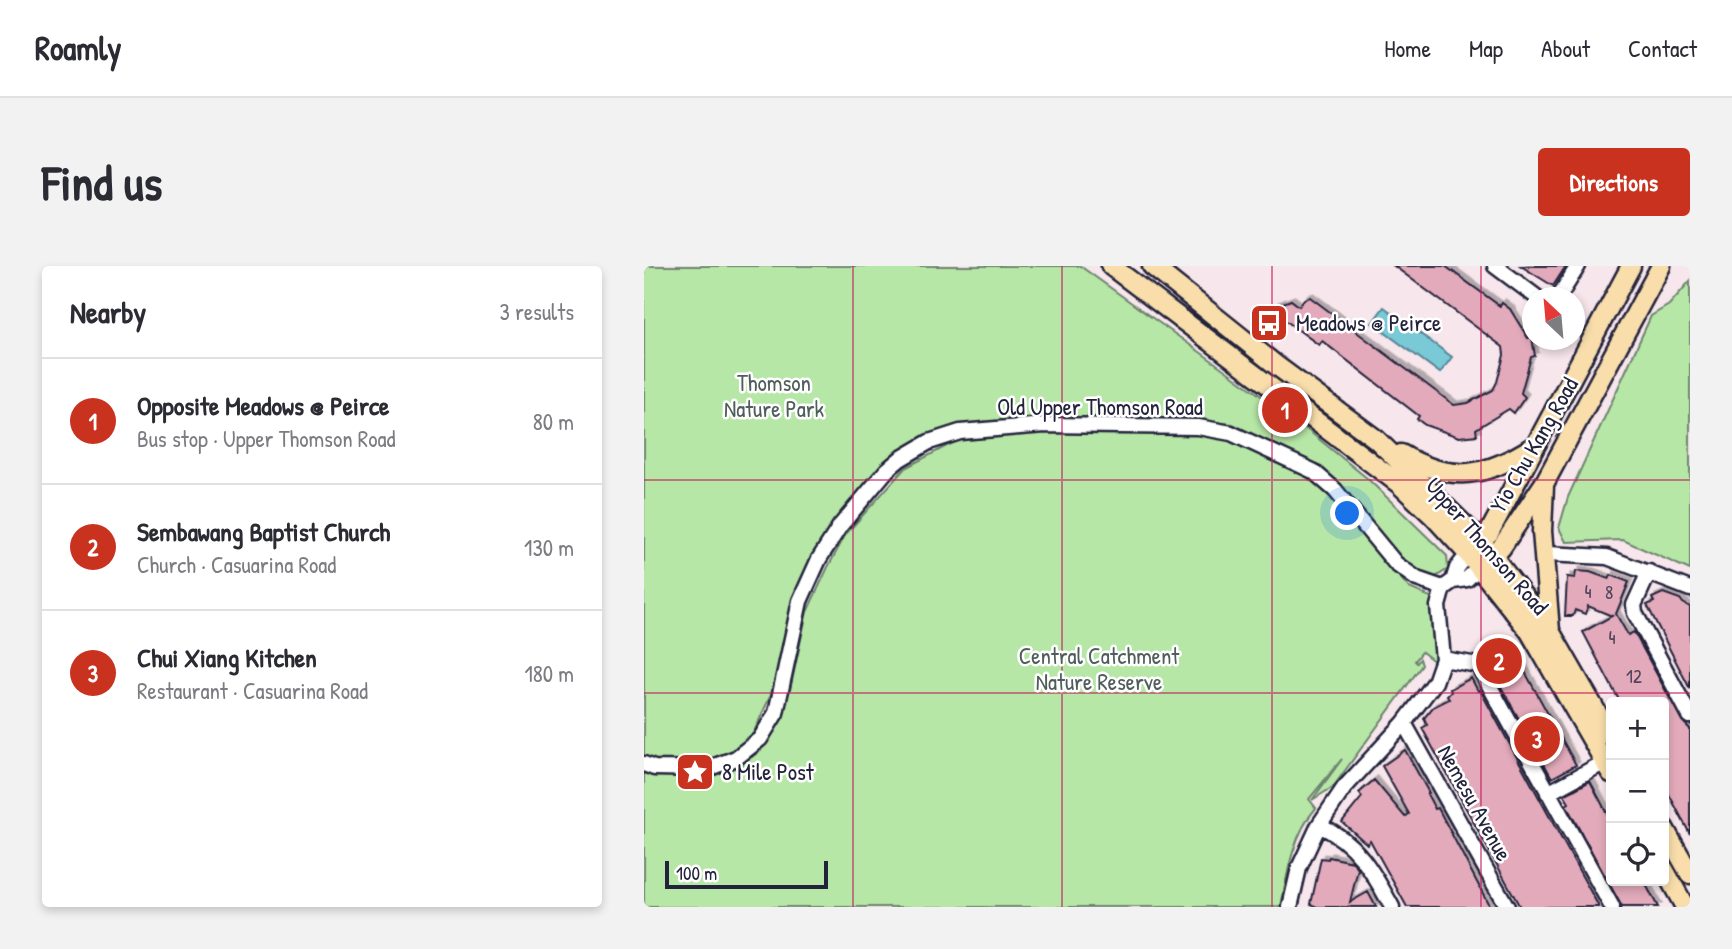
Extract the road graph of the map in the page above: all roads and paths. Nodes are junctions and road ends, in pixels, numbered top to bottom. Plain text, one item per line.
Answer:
1 (1111, 266) edge
2 (1152, 266) edge
3 (1495, 266) edge
4 (1578, 266) edge
5 (1631, 266) edge
6 (1661, 266) edge
7 (1523, 287) edge
8 (1565, 287) edge
9 (1632, 320) junction
10 (1588, 348) junction
11 (1376, 439) junction
12 (1537, 444) junction
13 (1545, 482) junction
14 (1481, 541) junction
15 (1546, 554) junction
16 (1494, 556) junction
17 (1473, 561) junction
18 (1649, 572) junction
19 (1448, 585) junction
20 (1690, 589) edge
21 (1550, 631) junction
22 (1443, 659) junction
23 (1690, 716) edge
24 (1404, 723) junction
25 (1606, 728) edge
26 (644, 764) edge
27 (1606, 765) edge
28 (1606, 769) edge
29 (1548, 793) junction
30 (1319, 825) junction
31 (1669, 837) edge
32 (1675, 847) junction
33 (1669, 862) edge
34 (1690, 874) edge
35 (1669, 878) edge
36 (1290, 907) edge
37 (1392, 907) edge
38 (1507, 907) edge
39 (1612, 907) edge
40 (1685, 907) edge

1 - 17 main road, Upper Thomson Road
2 - 11 main road, Upper Thomson Road
3 - 7 street
4 - 8 street
5 - 10 main road, Yio Chu Kang Road
6 - 9 main road, Yio Chu Kang Road
9 - 10 main road
9 - 13 main road, Yio Chu Kang Road
10 - 12 main road, Yio Chu Kang Road
11 - 12 main road
11 - 14 main road, Upper Thomson Road
12 - 14 main road, Yio Chu Kang Road
13 - 15 main road
13 - 16 main road, Yio Chu Kang Road
14 - 16 main road, Upper Thomson Road
14 - 17 main road, Yio Chu Kang Road
15 - 18 street
15 - 21 main road
16 - 17 main road, Yio Chu Kang Road
16 - 21 main road, Upper Thomson Road
17 - 19 street
17 - 27 main road, Upper Thomson Road
18 - 20 street
18 - 23 street
19 - 22 street
19 - 26 street, Old Upper Thomson Road
21 - 25 main road, Upper Thomson Road
22 - 24 street
22 - 29 street
24 - 30 street
24 - 38 street, Nemesu Avenue
28 - 29 street
29 - 39 street
30 - 36 street
30 - 37 street
31 - 32 main road
32 - 33 main road
32 - 34 main road
35 - 40 main road

